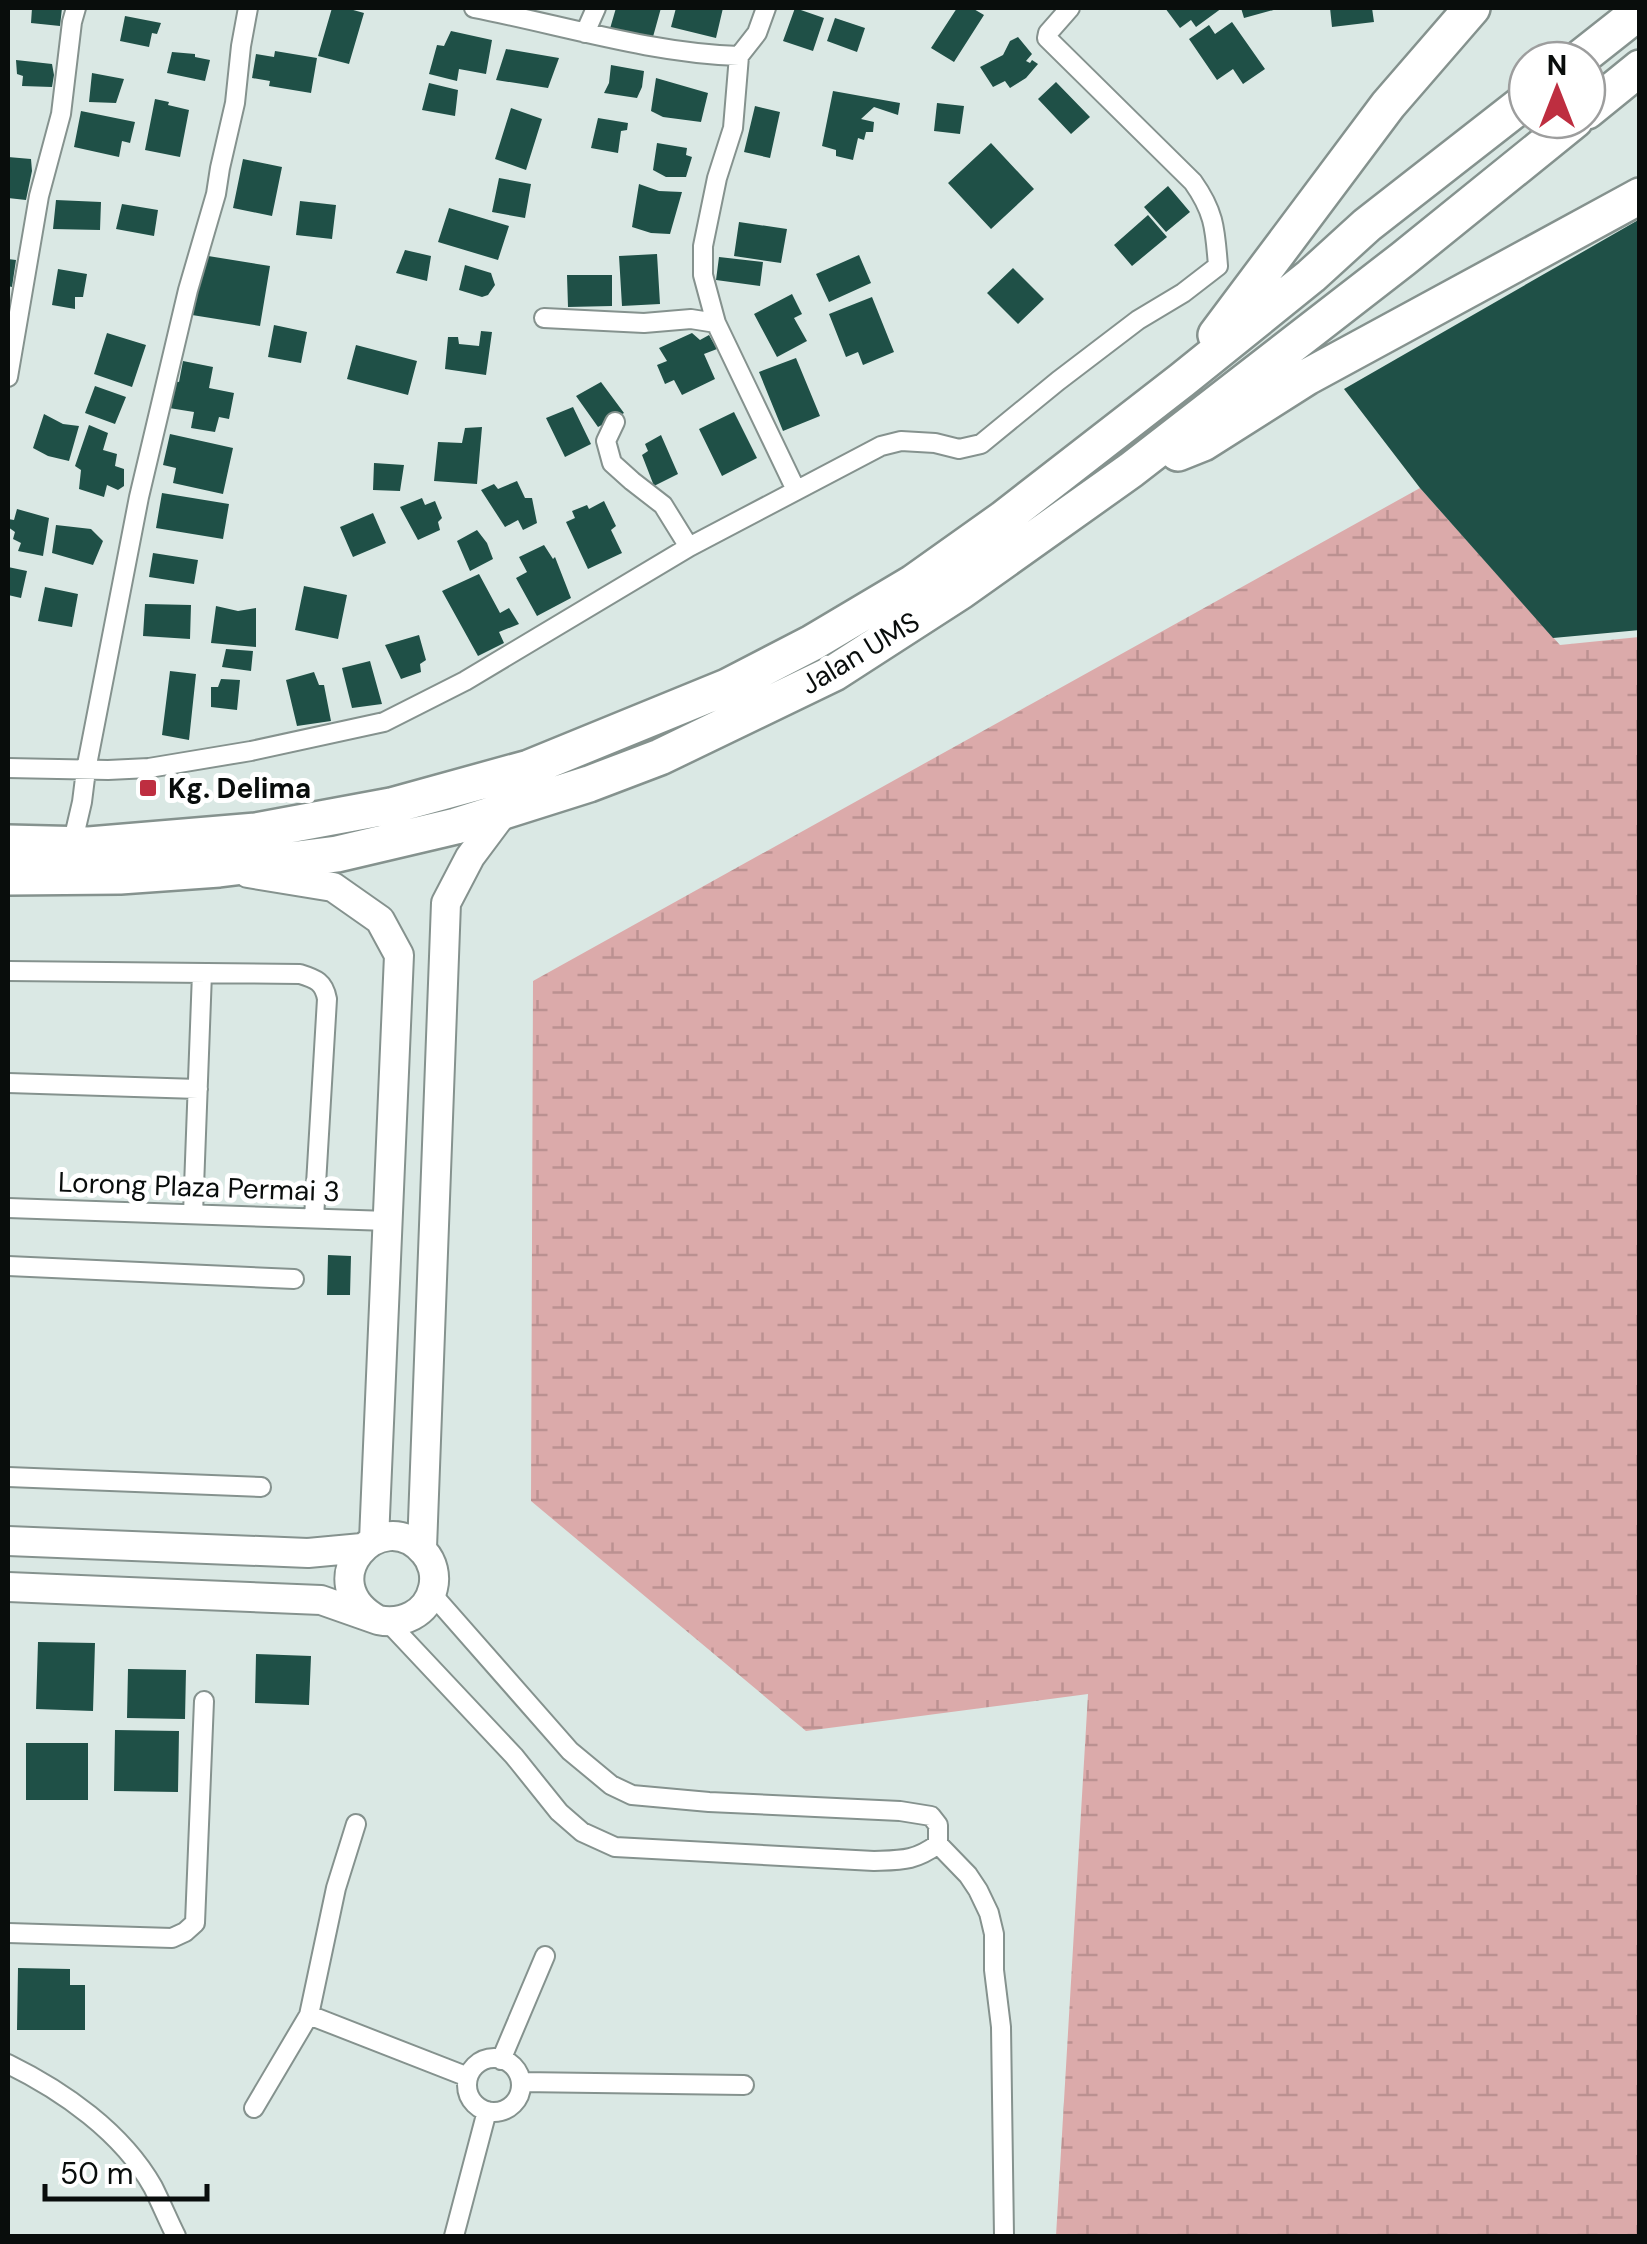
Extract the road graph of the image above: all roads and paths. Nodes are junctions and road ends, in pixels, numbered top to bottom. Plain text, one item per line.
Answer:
1 (76, 8) edge
2 (248, 8) edge
3 (474, 8) edge
4 (596, 8) edge
5 (766, 8) edge
6 (1070, 8) edge
7 (1472, 8) edge
8 (1640, 12) edge
9 (585, 34) junction
10 (1604, 40) edge
11 (740, 56) junction
12 (1640, 68) edge
13 (1607, 94) edge
14 (1507, 116) edge
15 (1550, 140) edge
16 (1640, 196) edge
17 (544, 318) dead end
18 (716, 322) junction
19 (8, 377) edge
20 (1182, 380) junction
21 (615, 422) dead end
22 (1131, 470) junction
23 (796, 490) junction
24 (689, 547) junction
25 (8, 768) edge
26 (86, 770) junction
27 (506, 810) junction
28 (8, 844) edge
29 (72, 845) junction
30 (219, 869) junction
31 (8, 876) edge
32 (8, 971) edge
33 (202, 973) junction
34 (8, 1083) edge
35 (198, 1089) junction
36 (8, 1208) edge
37 (193, 1214) junction
38 (314, 1218) junction
39 (388, 1221) junction
40 (8, 1266) edge
41 (294, 1279) dead end
42 (8, 1478) edge
43 (261, 1487) dead end
44 (8, 1541) edge
45 (368, 1544) junction
46 (422, 1548) junction
47 (8, 1587) edge
48 (432, 1594) junction
49 (383, 1621) junction
50 (204, 1701) dead end
51 (356, 1824) dead end
52 (938, 1844) junction
53 (8, 1933) edge
54 (544, 1956) dead end
55 (309, 2015) junction
56 (501, 2060) junction
57 (8, 2064) edge
58 (468, 2077) junction
59 (521, 2082) junction
60 (744, 2085) dead end
61 (254, 2108) dead end
62 (487, 2111) junction
63 (176, 2236) edge
64 (454, 2236) edge
65 (1004, 2236) edge

1 - 19 street
2 - 26 street
3 - 9 street
4 - 9 street
5 - 11 street
6 - 23 street
7 - 20 highway
8 - 10 highway
9 - 11 street
11 - 18 street
12 - 13 highway
14 - 20 highway, Jalan UMS
15 - 22 highway, Jalan UMS
16 - 22 highway
17 - 18 street
18 - 23 street
20 - 29 highway, Jalan UMS
21 - 24 street
22 - 27 highway, Jalan UMS
23 - 24 street
24 - 26 street
25 - 26 street
26 - 29 street
27 - 30 highway, Jalan UMS
27 - 46 street
28 - 29 highway, Jalan UMS
30 - 31 highway, Jalan UMS
30 - 39 street
32 - 33 street
33 - 35 street
33 - 38 street
34 - 35 street
35 - 37 street
36 - 37 street, Lorong Plaza Permai 3
37 - 38 street, Lorong Plaza Permai 3
38 - 39 street, Lorong Plaza Permai 3
39 - 45 street
40 - 41 street
42 - 43 street
44 - 45 street
45 - 46 street
45 - 49 street
46 - 48 street
47 - 49 street
48 - 49 street
48 - 52 street
49 - 52 street
50 - 53 street
51 - 55 street
52 - 65 street
54 - 56 street
55 - 58 street
55 - 61 street
56 - 58 street
56 - 59 street
57 - 63 street
58 - 62 street
59 - 60 street
59 - 62 street
62 - 64 street

